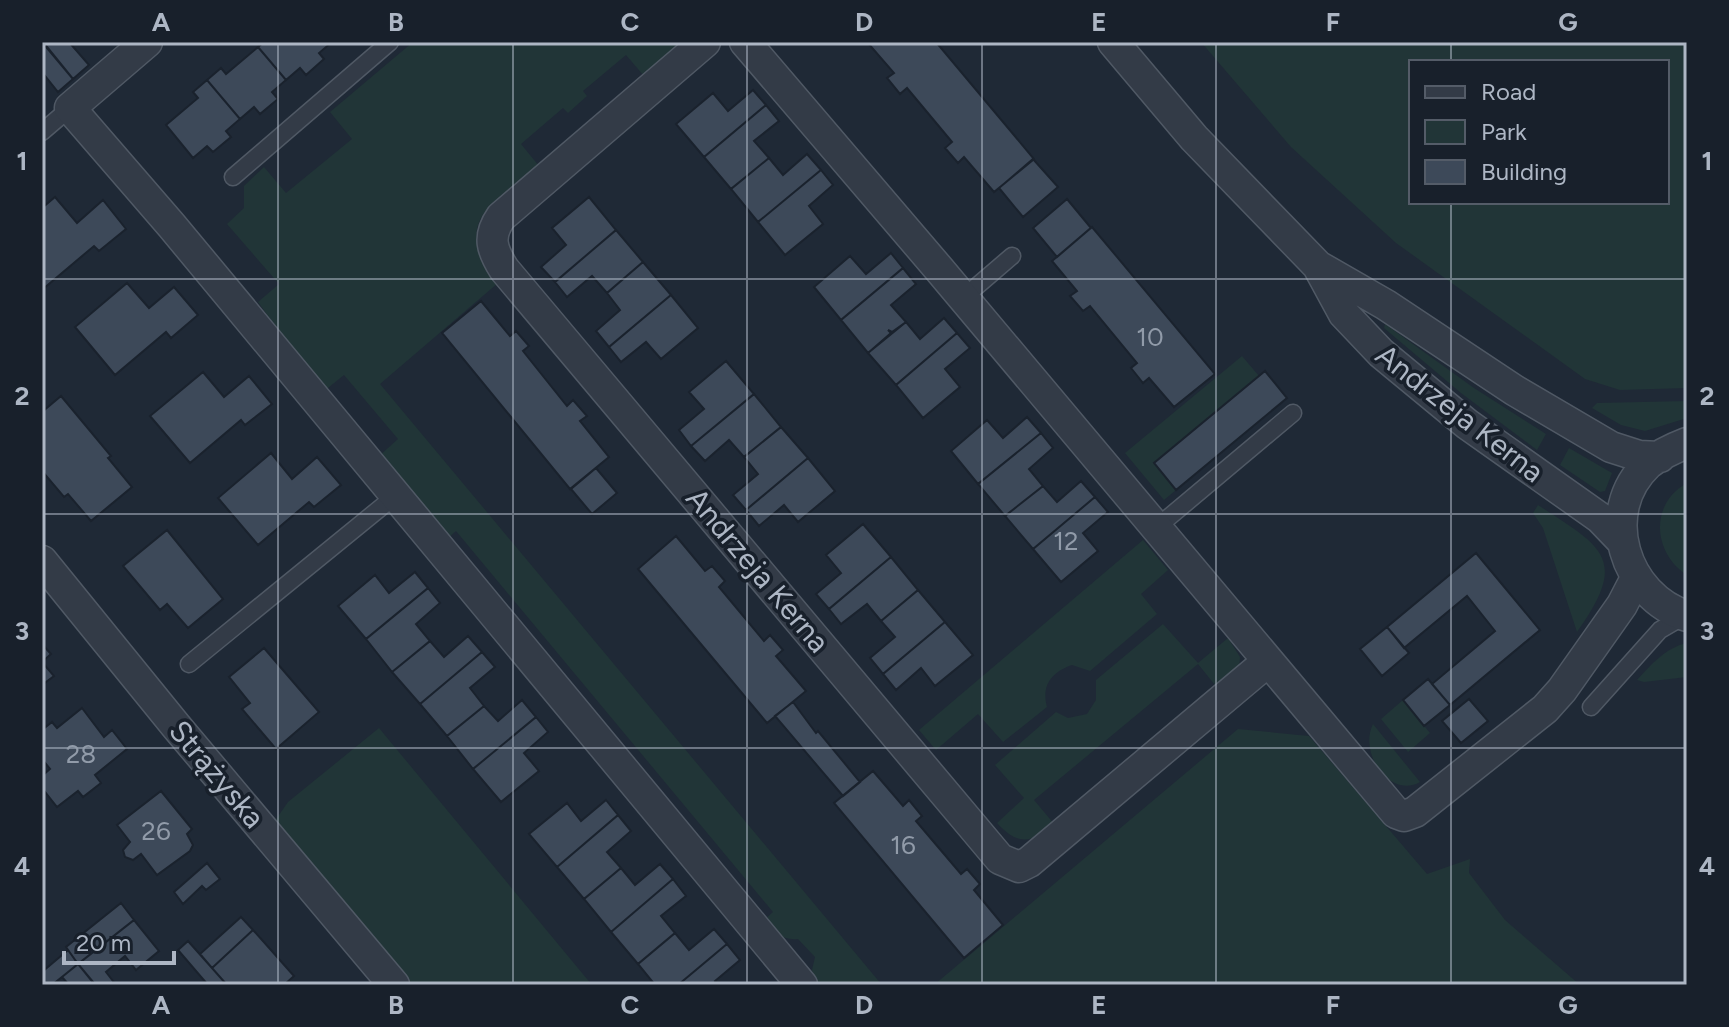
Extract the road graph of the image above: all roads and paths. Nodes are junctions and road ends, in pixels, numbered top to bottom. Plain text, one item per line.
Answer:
1 (147, 42) edge
2 (390, 42) edge
3 (705, 42) edge
4 (745, 42) edge
5 (1113, 42) edge
6 (70, 108) junction
7 (42, 132) edge
8 (233, 177) dead end
9 (1012, 256) dead end
10 (1318, 266) junction
11 (963, 298) junction
12 (1293, 413) dead end
13 (1687, 443) edge
14 (1660, 457) junction
15 (395, 496) junction
16 (1156, 528) junction
17 (1622, 541) junction
18 (42, 561) edge
19 (1636, 578) junction
20 (1685, 616) edge
21 (1267, 662) junction
22 (189, 664) dead end
23 (1591, 707) dead end
24 (385, 982) edge
25 (802, 985) edge

1 - 6 street
2 - 8 lane
3 - 21 street, Andrzeja Kerna
4 - 11 street
5 - 10 street, Andrzeja Kerna
6 - 7 lane
6 - 15 street
9 - 11 lane
10 - 14 street, Andrzeja Kerna
10 - 17 street, Andrzeja Kerna
11 - 16 street
12 - 16 lane
13 - 14 street, Andrzeja Kerna
14 - 17 street, Andrzeja Kerna
15 - 22 lane
15 - 25 street
16 - 21 street
17 - 19 street, Andrzeja Kerna
18 - 24 street, Strążyska
19 - 20 street, Andrzeja Kerna
19 - 21 street
20 - 23 lane

